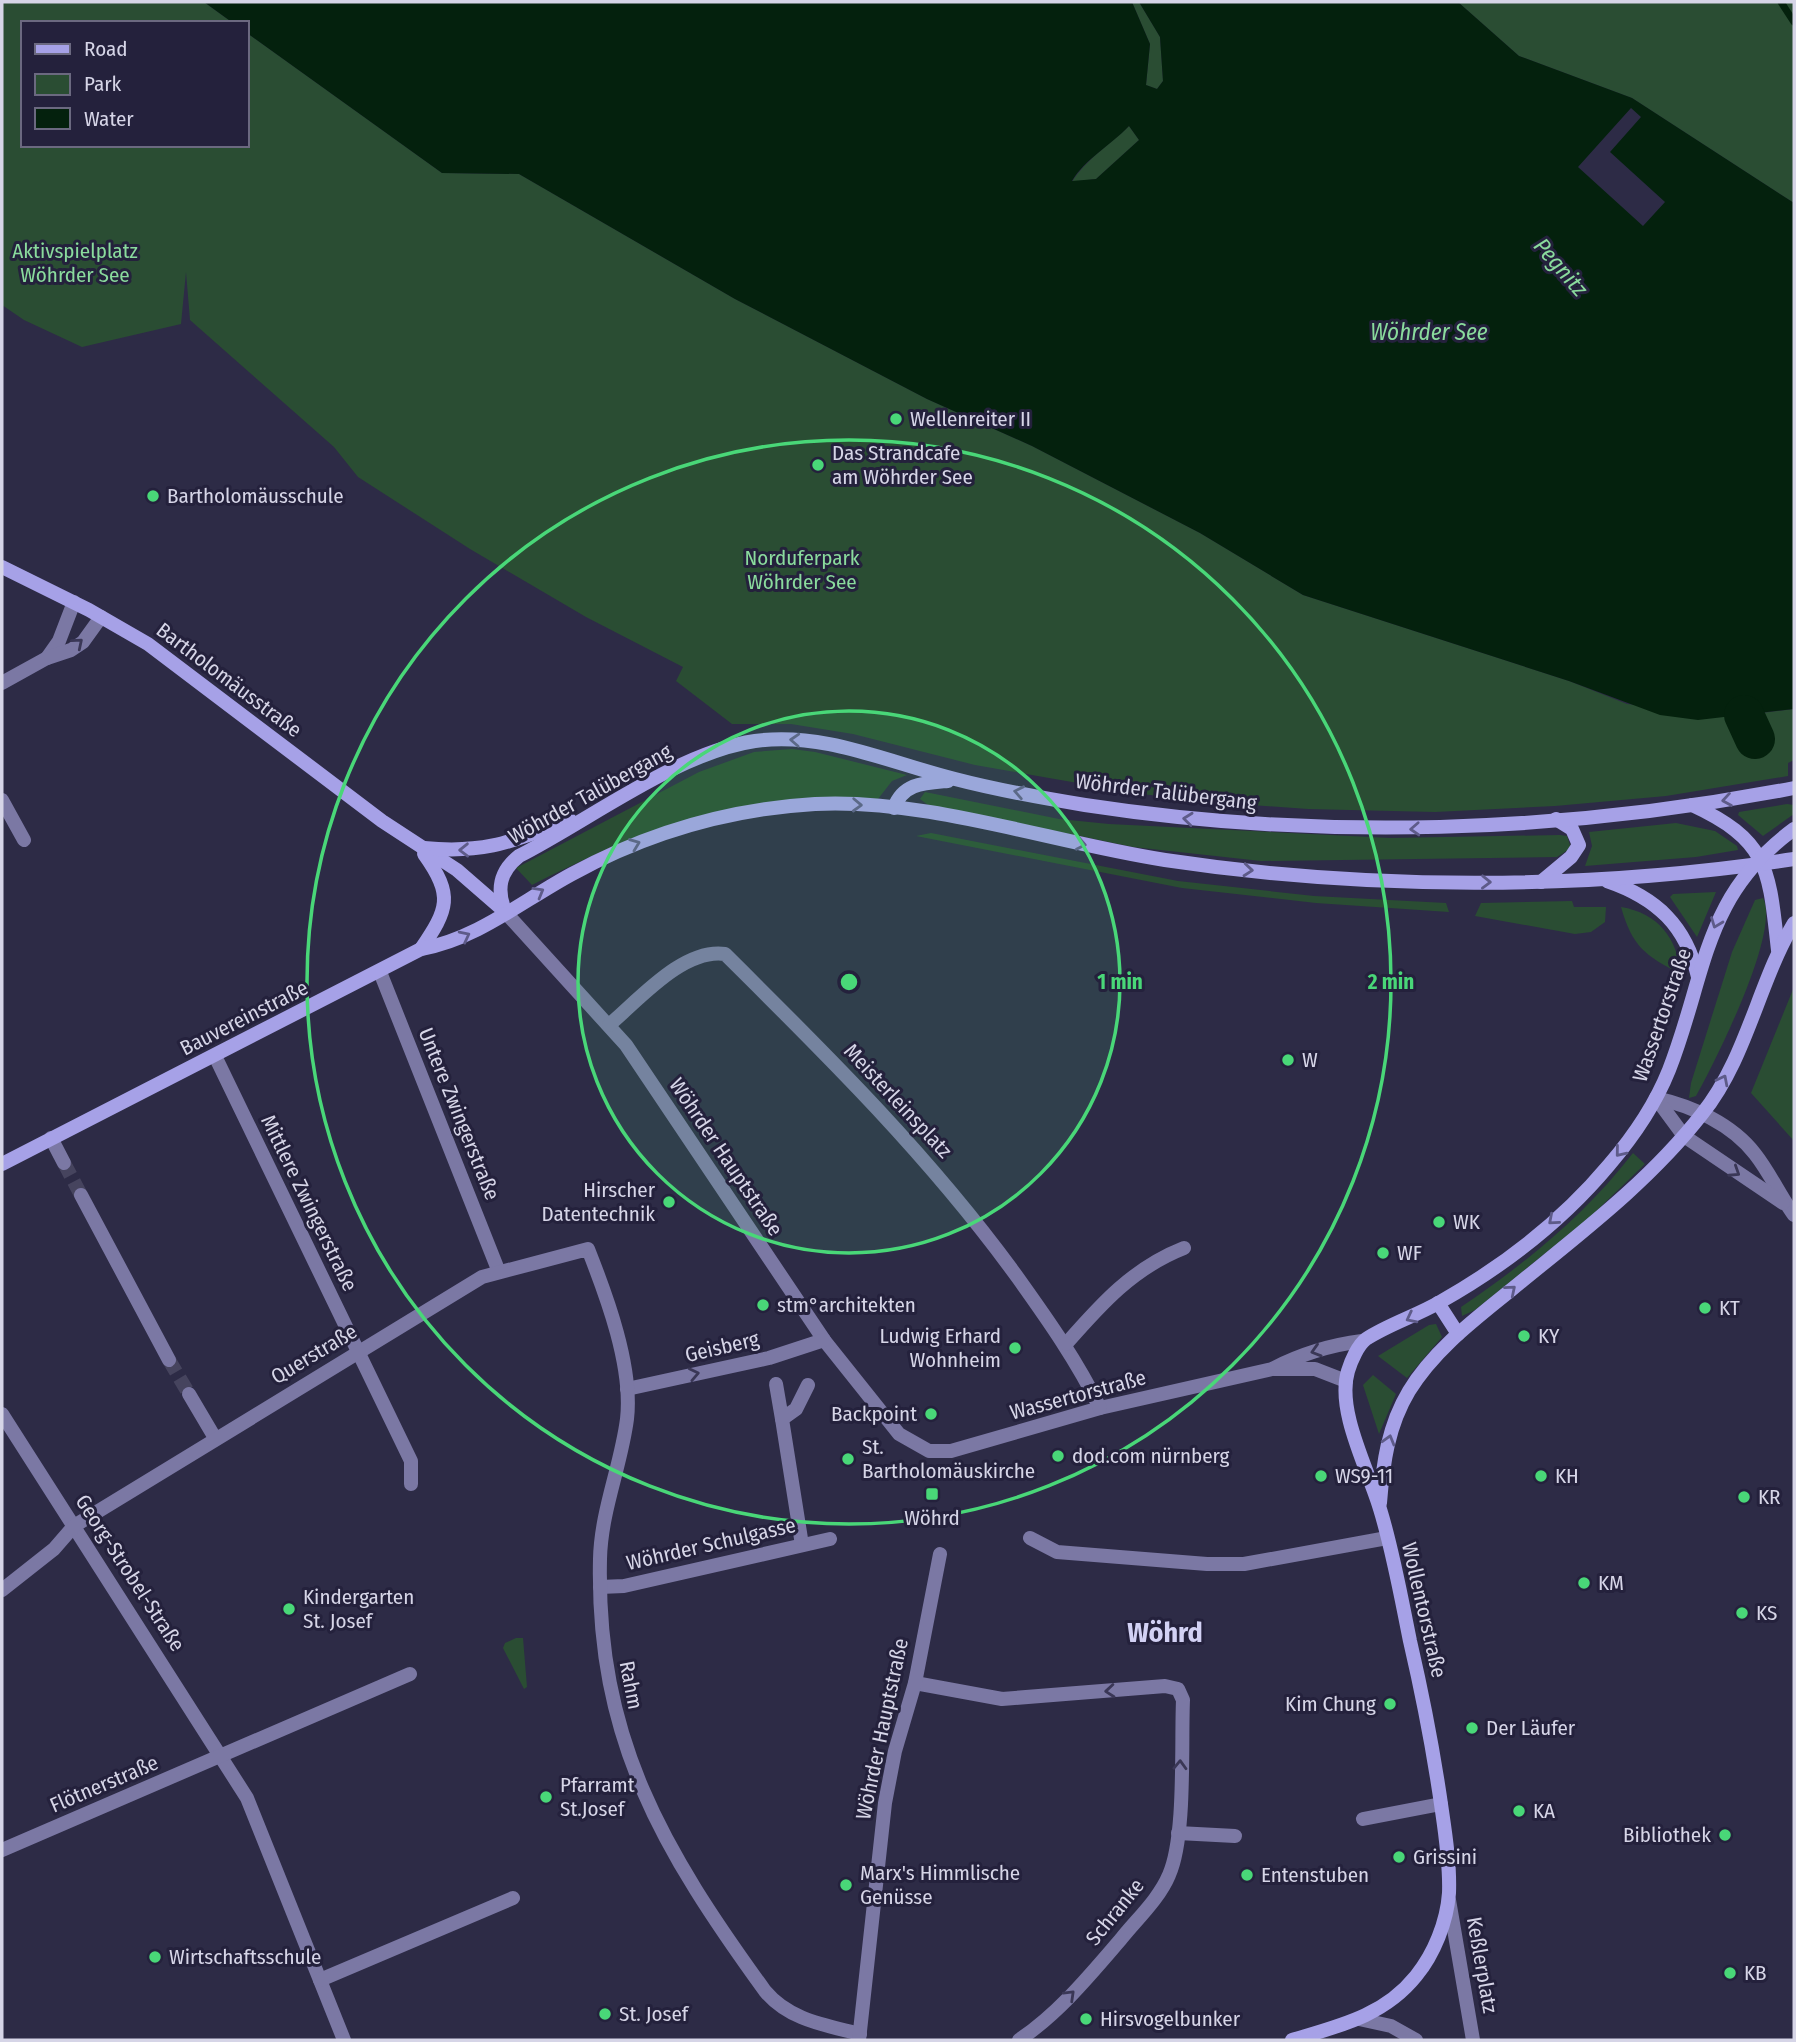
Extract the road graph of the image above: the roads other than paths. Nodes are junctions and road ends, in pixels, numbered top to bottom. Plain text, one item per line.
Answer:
1 (2, 567) edge
2 (74, 602) junction
3 (101, 617) junction
4 (47, 658) junction
5 (2, 683) edge
6 (956, 780) junction
7 (1794, 788) edge
8 (2, 800) edge
9 (1691, 805) junction
10 (894, 808) junction
11 (599, 810) junction
12 (1556, 819) junction
13 (1794, 829) edge
14 (24, 841) dead end
15 (419, 848) junction
16 (1794, 859) edge
17 (1758, 862) junction
18 (1603, 879) junction
19 (1541, 882) junction
20 (506, 913) junction
21 (1794, 923) edge
22 (421, 949) junction
23 (1778, 951) junction
24 (380, 972) junction
25 (1699, 979) junction
26 (609, 1025) junction
27 (215, 1056) junction
28 (1656, 1098) junction
29 (1703, 1113) junction
30 (1684, 1136) junction
31 (51, 1138) junction
32 (64, 1163) tunnel mouth
33 (2, 1164) edge
34 (81, 1195) tunnel mouth
35 (1791, 1210) edge
36 (1184, 1248) dead end
37 (588, 1249) joint
38 (499, 1272) junction
39 (1438, 1303) junction
40 (1458, 1334) junction
41 (824, 1340) junction
42 (1362, 1341) junction
43 (1066, 1344) junction
44 (358, 1352) junction
45 (169, 1360) tunnel mouth
46 (1272, 1369) junction
47 (1346, 1381) junction
48 (776, 1384) dead end
49 (808, 1385) dead end
50 (627, 1389) junction
51 (189, 1394) tunnel mouth
52 (1100, 1408) junction
53 (2, 1414) edge
54 (782, 1419) junction
55 (899, 1434) joint
56 (215, 1438) junction
57 (411, 1484) dead end
58 (1380, 1508) junction
59 (74, 1526) junction
60 (1030, 1538) dead end
61 (1387, 1538) junction
62 (830, 1539) dead end
63 (802, 1545) junction
64 (940, 1554) dead end
65 (600, 1587) junction
66 (2, 1590) edge
67 (411, 1674) dead end
68 (915, 1683) junction
69 (222, 1756) junction
70 (1441, 1804) junction
71 (1363, 1819) dead end
72 (1178, 1833) junction
73 (1234, 1836) dead end
74 (2, 1850) edge
75 (1448, 1896) junction
76 (513, 1898) dead end
77 (320, 1979) junction
78 (1359, 2019) junction
79 (860, 2037) edge
80 (344, 2040) edge
81 (1019, 2040) edge
82 (1292, 2040) edge
83 (1416, 2040) edge
84 (1473, 2040) edge

1 - 2 main road, Bartholomäusstraße
2 - 3 main road, Bartholomäusstraße
2 - 4 street
4 -> 3 street
3 - 15 main road, Bartholomäusstraße
4 - 5 street
6 - 10 main road
6 -> 11 main road, Wöhrder Talübergang
12 -> 6 main road, Wöhrder Talübergang
7 -> 9 main road, Wöhrder Talübergang
8 - 14 street
9 - 12 main road, Wöhrder Talübergang
9 - 17 main road
10 -> 19 main road
20 -> 10 main road
11 -> 15 main road
11 - 20 main road, Wöhrder Talübergang
12 - 19 main road
13 - 17 main road
15 - 20 main road, Bartholomäusstraße
15 - 22 main road
16 - 17 main road
17 - 18 main road
17 - 23 main road
17 -> 25 main road, Wassertorstraße
18 - 19 main road
18 - 25 main road
22 -> 20 main road, Bauvereinstraße
20 - 26 street, Wöhrder Hauptstraße
21 - 23 main road
22 - 24 main road, Bauvereinstraße
29 -> 23 main road
24 - 27 main road, Bauvereinstraße
24 - 38 street, Untere Zwingerstraße
25 - 28 main road, Wassertorstraße
26 - 41 street, Wöhrder Hauptstraße
26 - 43 street, Meisterleinsplatz
27 - 31 main road, Bauvereinstraße
27 - 44 street, Mittlere Zwingerstraße
28 - 29 street
28 - 30 street
28 -> 39 main road, Wassertorstraße
29 - 30 main road
29 - 35 street
30 -> 35 street
40 -> 30 main road
31 - 32 street
31 - 33 main road, Bauvereinstraße
34 - 45 street
36 - 43 street
37 - 38 street, Querstraße
37 - 50 street, Rahm
38 - 44 street, Querstraße
39 - 40 main road
39 -> 42 main road, Wassertorstraße
58 -> 40 main road
50 -> 41 street, Geisberg
41 - 55 street, Wöhrder Hauptstraße
42 -> 46 street, Wassertorstraße
42 - 47 main road
43 - 52 street, Meisterleinsplatz
44 - 56 street, Querstraße
44 - 57 street, Mittlere Zwingerstraße
46 - 47 street, Wassertorstraße
46 - 52 street, Wassertorstraße
47 - 58 main road, Wollentorstraße
48 - 54 street
49 - 54 street
50 - 65 street, Rahm
51 - 56 street
52 - 55 street, Wassertorstraße
53 - 59 street, Georg-Strobel-Straße
54 - 63 street
56 - 59 street, Querstraße
58 - 61 main road, Wollentorstraße
59 - 66 street, Querstraße
59 - 69 street, Georg-Strobel-Straße
60 - 61 street
61 - 70 main road, Wollentorstraße
62 - 63 street, Wöhrder Schulgasse
63 - 65 street, Wöhrder Schulgasse
64 - 68 street, Wöhrder Hauptstraße
65 - 79 street, Rahm
67 - 69 street
72 -> 68 street, Schranke
68 - 79 street, Wöhrder Hauptstraße
69 - 74 street, Flötnerstraße
69 - 77 street, Georg-Strobel-Straße
70 - 71 street
70 - 75 main road, Wollentorstraße
72 - 73 street
81 -> 72 street, Schranke
75 - 78 main road, Wollentorstraße
75 - 84 street, Keßlerplatz
76 - 77 street
77 - 80 street, Georg-Strobel-Straße
78 - 82 main road, Wollentorstraße
78 - 83 street

